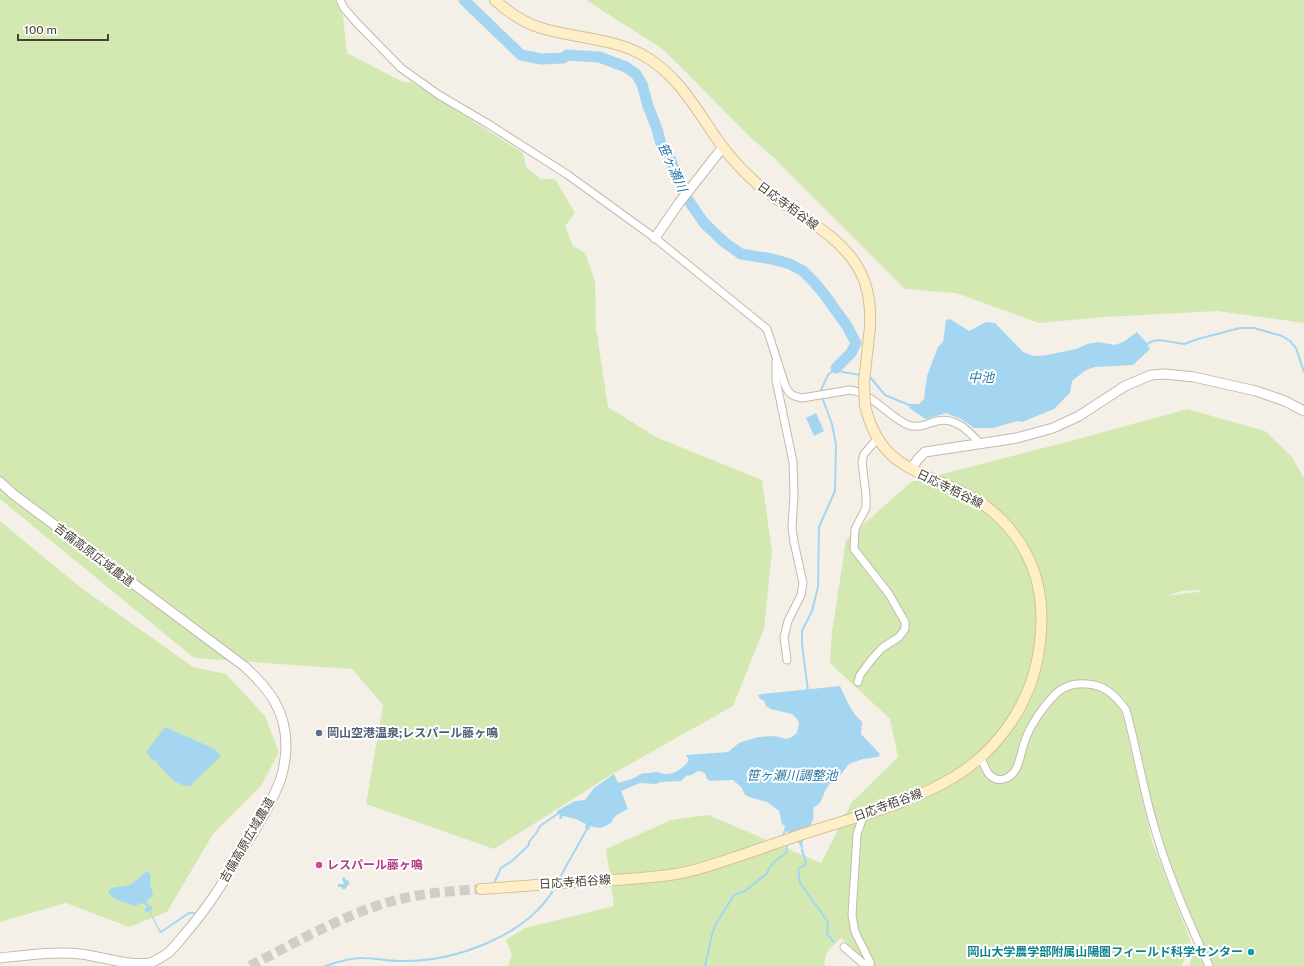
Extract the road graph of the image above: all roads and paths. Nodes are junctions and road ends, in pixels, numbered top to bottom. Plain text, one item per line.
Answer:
1 (340, 0) edge
2 (495, 0) edge
3 (722, 147) junction
4 (655, 238) junction
5 (776, 354) junction
6 (1304, 411) edge
7 (878, 438) junction
8 (979, 444) junction
9 (911, 469) junction
10 (0, 482) edge
11 (787, 660) dead end
12 (858, 682) dead end
13 (981, 757) junction
14 (864, 814) junction
15 (481, 890) tunnel mouth
16 (844, 946) dead end
17 (0, 958) edge
18 (866, 966) edge
19 (870, 966) edge
20 (1209, 966) edge

1 - 4 street
2 - 3 main road, 日応寺栢谷線
3 - 4 street
3 - 7 main road, 日応寺栢谷線, bridge
4 - 5 street
5 - 8 street
5 - 11 street
6 - 8 street
7 - 9 main road, 日応寺栢谷線
7 - 12 street
8 - 9 street
9 - 13 main road, 日応寺栢谷線
10 - 17 street, 吉備高原広域農道
13 - 14 main road, 日応寺栢谷線
13 - 20 street
14 - 15 main road, 日応寺栢谷線
14 - 19 street
16 - 18 street

